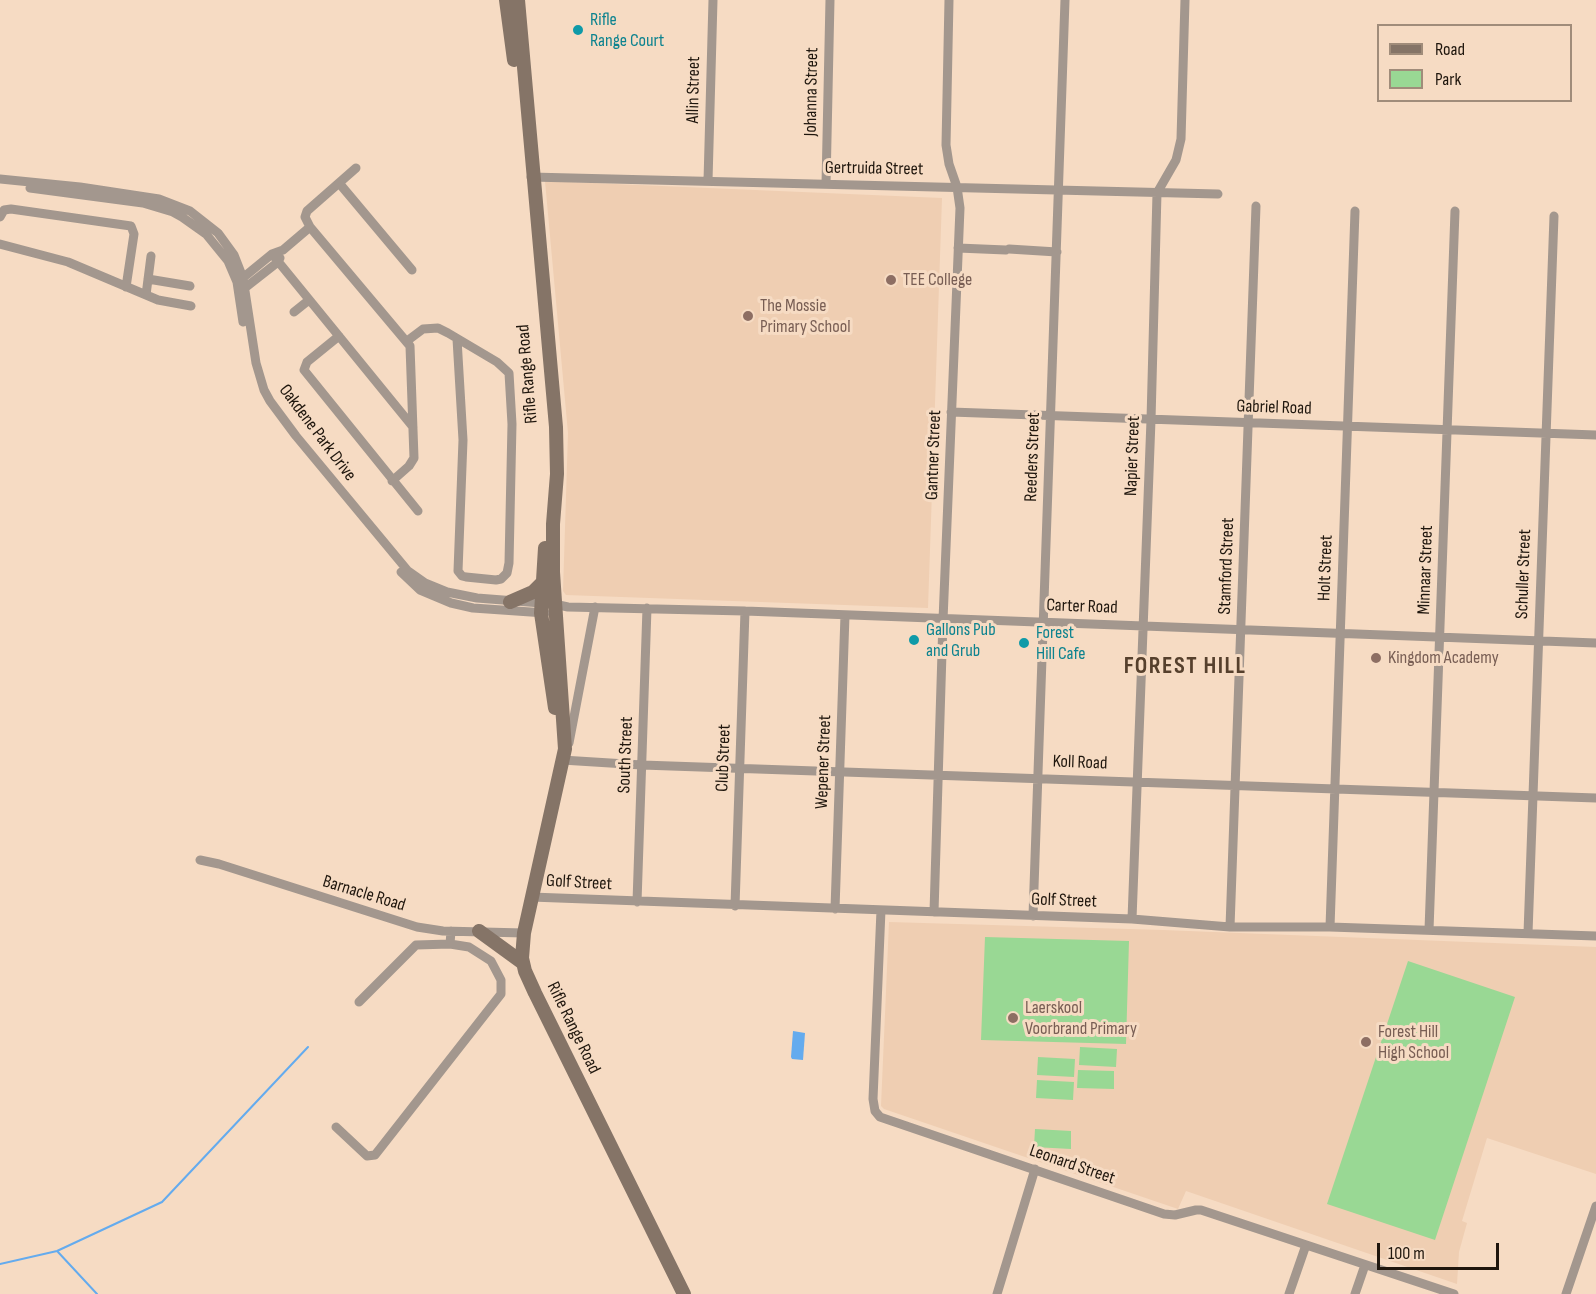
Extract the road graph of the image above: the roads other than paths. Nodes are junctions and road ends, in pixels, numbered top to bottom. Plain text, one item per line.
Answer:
1 (506, 0) edge
2 (518, 0) edge
3 (713, 0) edge
4 (830, 0) edge
5 (949, 0) edge
6 (1065, 0) edge
7 (1185, 0) edge
8 (356, 168) dead end
9 (531, 177) junction
10 (0, 179) edge
11 (708, 181) junction
12 (339, 183) junction
13 (0, 184) edge
14 (826, 184) junction
15 (957, 187) junction
16 (1059, 191) junction
17 (1157, 193) junction
18 (1218, 194) dead end
19 (1256, 206) dead end
20 (1455, 210) dead end
21 (1355, 211) dead end
22 (1554, 216) dead end
23 (0, 217) edge
24 (310, 227) junction
25 (0, 244) edge
26 (958, 248) junction
27 (283, 250) junction
28 (1057, 252) junction
29 (272, 254) junction
30 (151, 256) dead end
31 (278, 262) junction
32 (412, 270) dead end
33 (148, 279) junction
34 (190, 286) dead end
35 (241, 286) junction
36 (126, 287) junction
37 (146, 296) junction
38 (309, 300) junction
39 (191, 306) dead end
40 (294, 312) dead end
41 (339, 336) junction
42 (457, 339) junction
43 (407, 341) junction
44 (951, 412) junction
45 (1051, 416) junction
46 (1151, 420) junction
47 (1249, 423) junction
48 (1347, 426) junction
49 (414, 427) junction
50 (1447, 430) junction
51 (1546, 434) junction
52 (1596, 435) edge
53 (392, 481) junction
54 (418, 511) dead end
55 (542, 583) junction
56 (435, 592) junction
57 (510, 602) junction
58 (595, 607) junction
59 (551, 608) junction
60 (647, 608) junction
61 (745, 611) junction
62 (846, 615) junction
63 (943, 620) junction
64 (1042, 622) junction
65 (1143, 626) junction
66 (1240, 630) junction
67 (1341, 634) junction
68 (1440, 637) junction
69 (1539, 642) junction
70 (1596, 643) edge
71 (563, 752) junction
72 (642, 765) junction
73 (741, 768) junction
74 (840, 771) junction
75 (939, 775) junction
76 (1038, 778) junction
77 (1137, 782) junction
78 (1236, 786) junction
79 (1334, 790) junction
80 (1434, 794) junction
81 (1533, 796) junction
82 (1596, 798) edge
83 (200, 860) dead end
84 (531, 897) junction
85 (637, 902) junction
86 (735, 906) junction
87 (835, 909) junction
88 (881, 910) junction
89 (934, 912) junction
90 (1033, 916) junction
91 (1132, 919) junction
92 (1230, 927) junction
93 (1330, 927) junction
94 (1429, 930) junction
95 (451, 931) junction
96 (479, 931) junction
97 (524, 933) junction
98 (1528, 933) junction
99 (1596, 936) edge
100 (450, 944) junction
101 (523, 963) junction
102 (359, 1002) dead end
103 (336, 1127) dead end
104 (1035, 1169) junction
105 (1596, 1206) edge
106 (1594, 1217) edge
107 (1306, 1245) junction
108 (1365, 1264) junction
109 (684, 1294) edge
110 (997, 1294) edge
111 (1289, 1294) edge
112 (1355, 1294) edge
113 (1454, 1294) edge
114 (1566, 1294) edge

1 - 9 main road, Rifle Range Road
2 - 9 main road, Rifle Range Road
3 - 11 street, Allin Street
4 - 14 street, Johanna Street
5 - 15 street, Gantner Street
6 - 16 street, Reeders Street
7 - 17 street, Napier Street
8 - 12 street
9 - 11 street, Gertruida Street
9 - 55 main road, Rifle Range Road
9 - 59 main road, Rifle Range Road
10 - 35 street, Oakdene Park Drive
11 - 14 street, Gertruida Street
12 - 24 street
12 - 32 street
13 - 35 street, Oakdene Park Drive
14 - 15 street, Gertruida Street
15 - 16 street, Gertruida Street
15 - 26 street, Gantner Street
16 - 17 street, Gertruida Street
16 - 28 street, Reeders Street
17 - 18 street, Gertruida Street
17 - 46 street, Napier Street
19 - 47 street, Stamford Street
20 - 50 street, Minnaar Street
21 - 48 street, Holt Street
22 - 51 street, Schuller Street
23 - 36 street
24 - 27 street
24 - 43 street
25 - 36 street
26 - 28 street
26 - 44 street, Gantner Street
27 - 29 street
27 - 31 street
28 - 45 street, Reeders Street
29 - 31 street
29 - 35 street
30 - 33 street
31 - 35 street
31 - 38 street
33 - 34 street
33 - 37 street
35 - 56 street, Oakdene Park Drive
36 - 37 street
37 - 39 street
38 - 40 street
38 - 41 street
41 - 49 street
41 - 53 street
42 - 42 street
42 - 43 street
43 - 49 street
44 - 45 street, Gabriel Road
44 - 63 street, Gantner Street
45 - 46 street, Gabriel Road
45 - 64 street, Reeders Street
46 - 47 street, Gabriel Road
46 - 65 street, Napier Street
47 - 48 street, Gabriel Road
47 - 66 street, Stamford Street
48 - 50 street, Gabriel Road
48 - 67 street, Holt Street
49 - 53 street
50 - 51 street, Gabriel Road
50 - 68 street, Minnaar Street
51 - 52 street, Gabriel Road
51 - 69 street, Schuller Street
53 - 54 street
55 - 57 main road
55 - 59 main road, Rifle Range Road
56 - 57 street, Oakdene Park Drive
56 - 59 street, Oakdene Park Drive
57 - 59 street, Oakdene Park Drive
58 - 59 street, Carter Road
58 - 60 street, Carter Road
58 - 71 street, Rifle Range Road
59 - 71 main road, Rifle Range Road
60 - 61 street, Carter Road
60 - 72 street, South Street
61 - 62 street, Carter Road
61 - 73 street, Club Street
62 - 63 street, Carter Road
62 - 74 street, Wepener Street
63 - 64 street, Carter Road
63 - 75 street, Gantner Street
64 - 65 street, Carter Road
64 - 76 street, Reeders Street
65 - 66 street, Carter Road
65 - 77 street, Napier Street
66 - 67 street, Carter Road
66 - 78 street, Stamford Street
67 - 68 street, Carter Road
67 - 79 street, Holt Street
68 - 69 street, Carter Road
68 - 80 street, Minnaar Street
69 - 70 street, Carter Road
69 - 81 street, Schuller Street
71 - 72 street, Koll Road
71 - 84 main road, Rifle Range Road
72 - 73 street, Koll Road
72 - 85 street, South Street
73 - 74 street, Koll Road
73 - 86 street, Club Street
74 - 75 street, Koll Road
74 - 87 street, Wepener Street
75 - 76 street, Koll Road
75 - 89 street, Gantner Street
76 - 77 street, Koll Road
76 - 90 street, Reeders Street
77 - 78 street, Koll Road
77 - 91 street, Napier Street
78 - 79 street, Koll Road
78 - 92 street, Stamford Street
79 - 80 street, Koll Road
79 - 93 street, Holt Street
80 - 81 street, Koll Road
80 - 94 street, Minnaar Street
81 - 82 street, Koll Road
81 - 98 street, Schuller Street
83 - 95 street, Barnacle Road
84 - 85 street, Golf Street
84 - 97 main road, Rifle Range Road
85 - 86 street, Golf Street
86 - 87 street, Golf Street
87 - 88 street, Golf Street
88 - 89 street, Golf Street
88 - 104 street, Leonard Street
89 - 90 street, Golf Street
90 - 91 street, Golf Street
91 - 92 street, Golf Street
92 - 93 street, Golf Street
93 - 94 street, Golf Street
94 - 98 street, Golf Street
95 - 96 street, Barnacle Road
95 - 100 street
96 - 97 street, Barnacle Road
96 - 101 main road
97 - 101 main road, Rifle Range Road
98 - 99 street, Golf Street
100 - 102 street
100 - 103 street
101 - 109 main road, Rifle Range Road
104 - 107 street, Leonard Street
104 - 110 street
105 - 106 street
106 - 114 street
107 - 108 street, Leonard Street
107 - 111 street
108 - 112 street
108 - 113 street, Leonard Street

